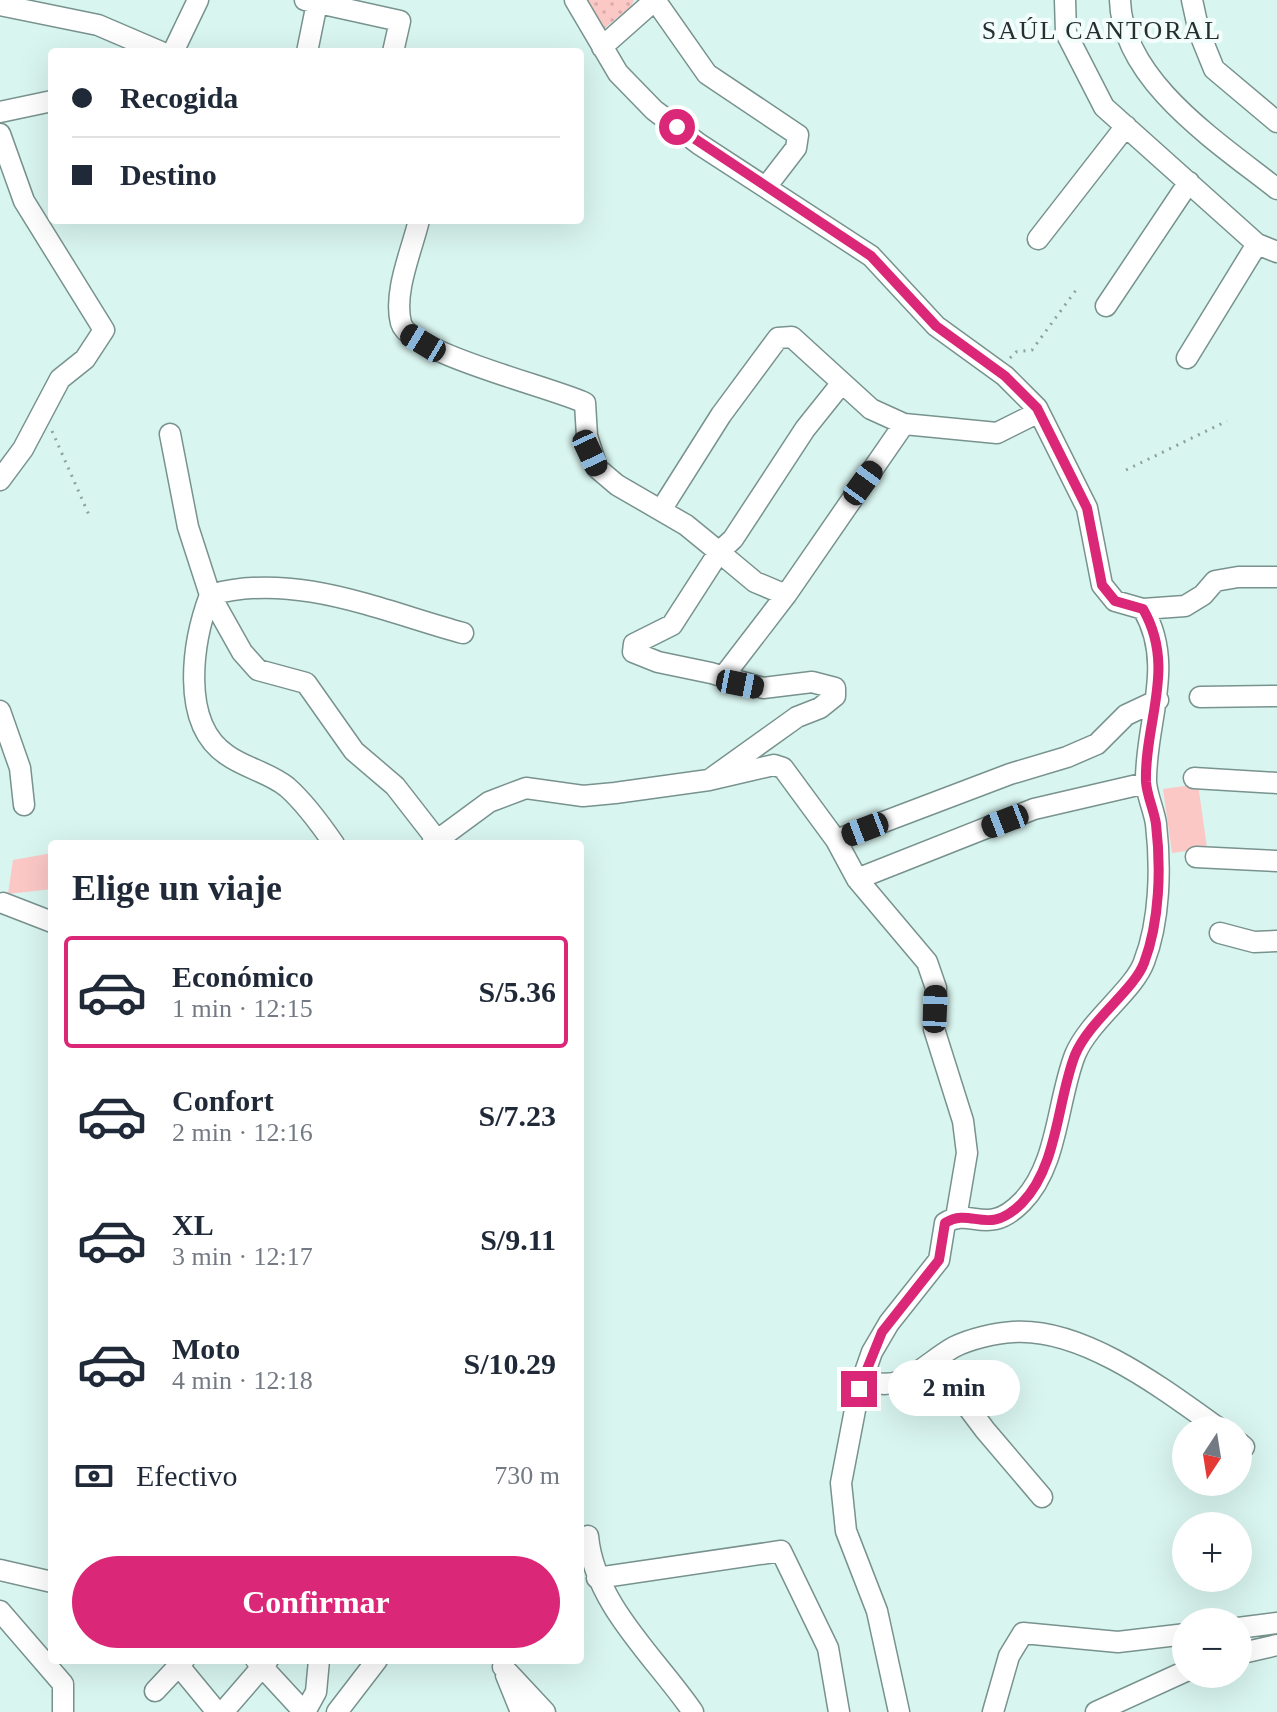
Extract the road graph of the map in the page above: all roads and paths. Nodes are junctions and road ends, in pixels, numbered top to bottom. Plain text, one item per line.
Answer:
1 (198, 0) edge
2 (575, 0) edge
3 (655, 0) edge
4 (1065, 0) edge
5 (1120, 0) edge
6 (1192, 0) edge
7 (311, 1) edge
8 (0, 5) edge
9 (602, 47) junction
10 (152, 48) edge
11 (175, 48) edge
12 (307, 48) edge
13 (394, 48) edge
14 (48, 102) edge
15 (0, 112) edge
16 (1277, 122) edge
17 (1126, 126) junction
18 (0, 134) edge
19 (1189, 182) junction
20 (766, 187) junction
21 (1277, 189) edge
22 (418, 224) edge
23 (1038, 239) dead end
24 (1257, 244) junction
25 (1277, 252) edge
26 (1079, 286) dead end
27 (1106, 306) dead end
28 (1187, 358) dead end
29 (1005, 376) junction
30 (841, 384) junction
31 (1039, 412) junction
32 (40, 420) junction
33 (1227, 421) dead end
34 (904, 424) junction
35 (170, 434) dead end
36 (1126, 470) dead end
37 (0, 480) edge
38 (661, 510) junction
39 (89, 515) dead end
40 (719, 552) junction
41 (1277, 577) edge
42 (210, 595) junction
43 (786, 595) junction
44 (1143, 609) junction
45 (463, 633) dead end
46 (723, 677) junction
47 (1277, 696) edge
48 (1200, 697) dead end
49 (1158, 700) junction
50 (0, 711) edge
51 (1194, 778) dead end
52 (709, 780) junction
53 (1146, 783) junction
54 (1277, 783) edge
55 (24, 805) dead end
56 (331, 840) edge
57 (433, 840) edge
58 (437, 840) edge
59 (836, 840) junction
60 (1196, 857) dead end
61 (1277, 861) edge
62 (857, 879) junction
63 (3, 903) dead end
64 (48, 920) edge
65 (1220, 933) dead end
66 (1277, 941) edge
67 (956, 1218) junction
68 (934, 1362) junction
69 (863, 1379) junction
70 (1199, 1416) edge
71 (1042, 1497) dead end
72 (588, 1536) dead end
73 (0, 1570) edge
74 (597, 1578) junction
75 (48, 1581) edge
76 (0, 1611) edge
77 (1277, 1623) edge
78 (1252, 1626) edge
79 (1172, 1636) edge
80 (1277, 1645) edge
81 (1252, 1651) edge
82 (180, 1664) edge
83 (182, 1664) edge
84 (260, 1664) edge
85 (264, 1664) edge
86 (319, 1664) edge
87 (374, 1664) edge
88 (504, 1664) edge
89 (1172, 1677) edge
90 (155, 1691) dead end
91 (63, 1712) edge
92 (220, 1712) edge
93 (304, 1712) edge
94 (337, 1712) edge
95 (521, 1712) edge
96 (545, 1712) edge
97 (693, 1712) edge
98 (839, 1712) edge
99 (899, 1712) edge
100 (993, 1712) edge
101 (1096, 1712) edge

1 - 11 street
2 - 9 street
3 - 9 street
3 - 20 street
4 - 17 street
5 - 21 street
6 - 16 street
7 - 12 street
7 - 13 street
8 - 10 street
9 - 20 street
14 - 15 street
17 - 19 street
17 - 23 street
18 - 32 street
19 - 24 street
19 - 27 street
20 - 29 street
22 - 38 street
24 - 25 street
24 - 28 street
26 - 29 path
29 - 31 street
30 - 34 street
30 - 38 street
30 - 40 street
31 - 34 street
31 - 44 street
32 - 37 street
32 - 39 path
33 - 36 path
34 - 43 street
35 - 42 street
38 - 40 street
40 - 43 street
40 - 46 street
41 - 44 street
42 - 45 street
42 - 56 street
42 - 57 street
43 - 46 street
44 - 49 street
46 - 52 street
47 - 48 street
49 - 53 street
49 - 59 street
50 - 55 street
51 - 54 street
52 - 58 street
52 - 59 street
53 - 62 street
53 - 67 street
59 - 62 street
60 - 61 street
62 - 67 street
63 - 64 street
65 - 66 street
67 - 69 street
68 - 69 street
68 - 70 street
68 - 71 street
69 - 99 street
72 - 74 street
73 - 75 street
74 - 97 street
74 - 98 street
76 - 91 street
77 - 78 street
79 - 100 street
80 - 81 street
82 - 90 street
83 - 92 street
84 - 92 street
85 - 93 street
86 - 93 street
87 - 94 street
88 - 95 street
88 - 96 street
89 - 101 street

